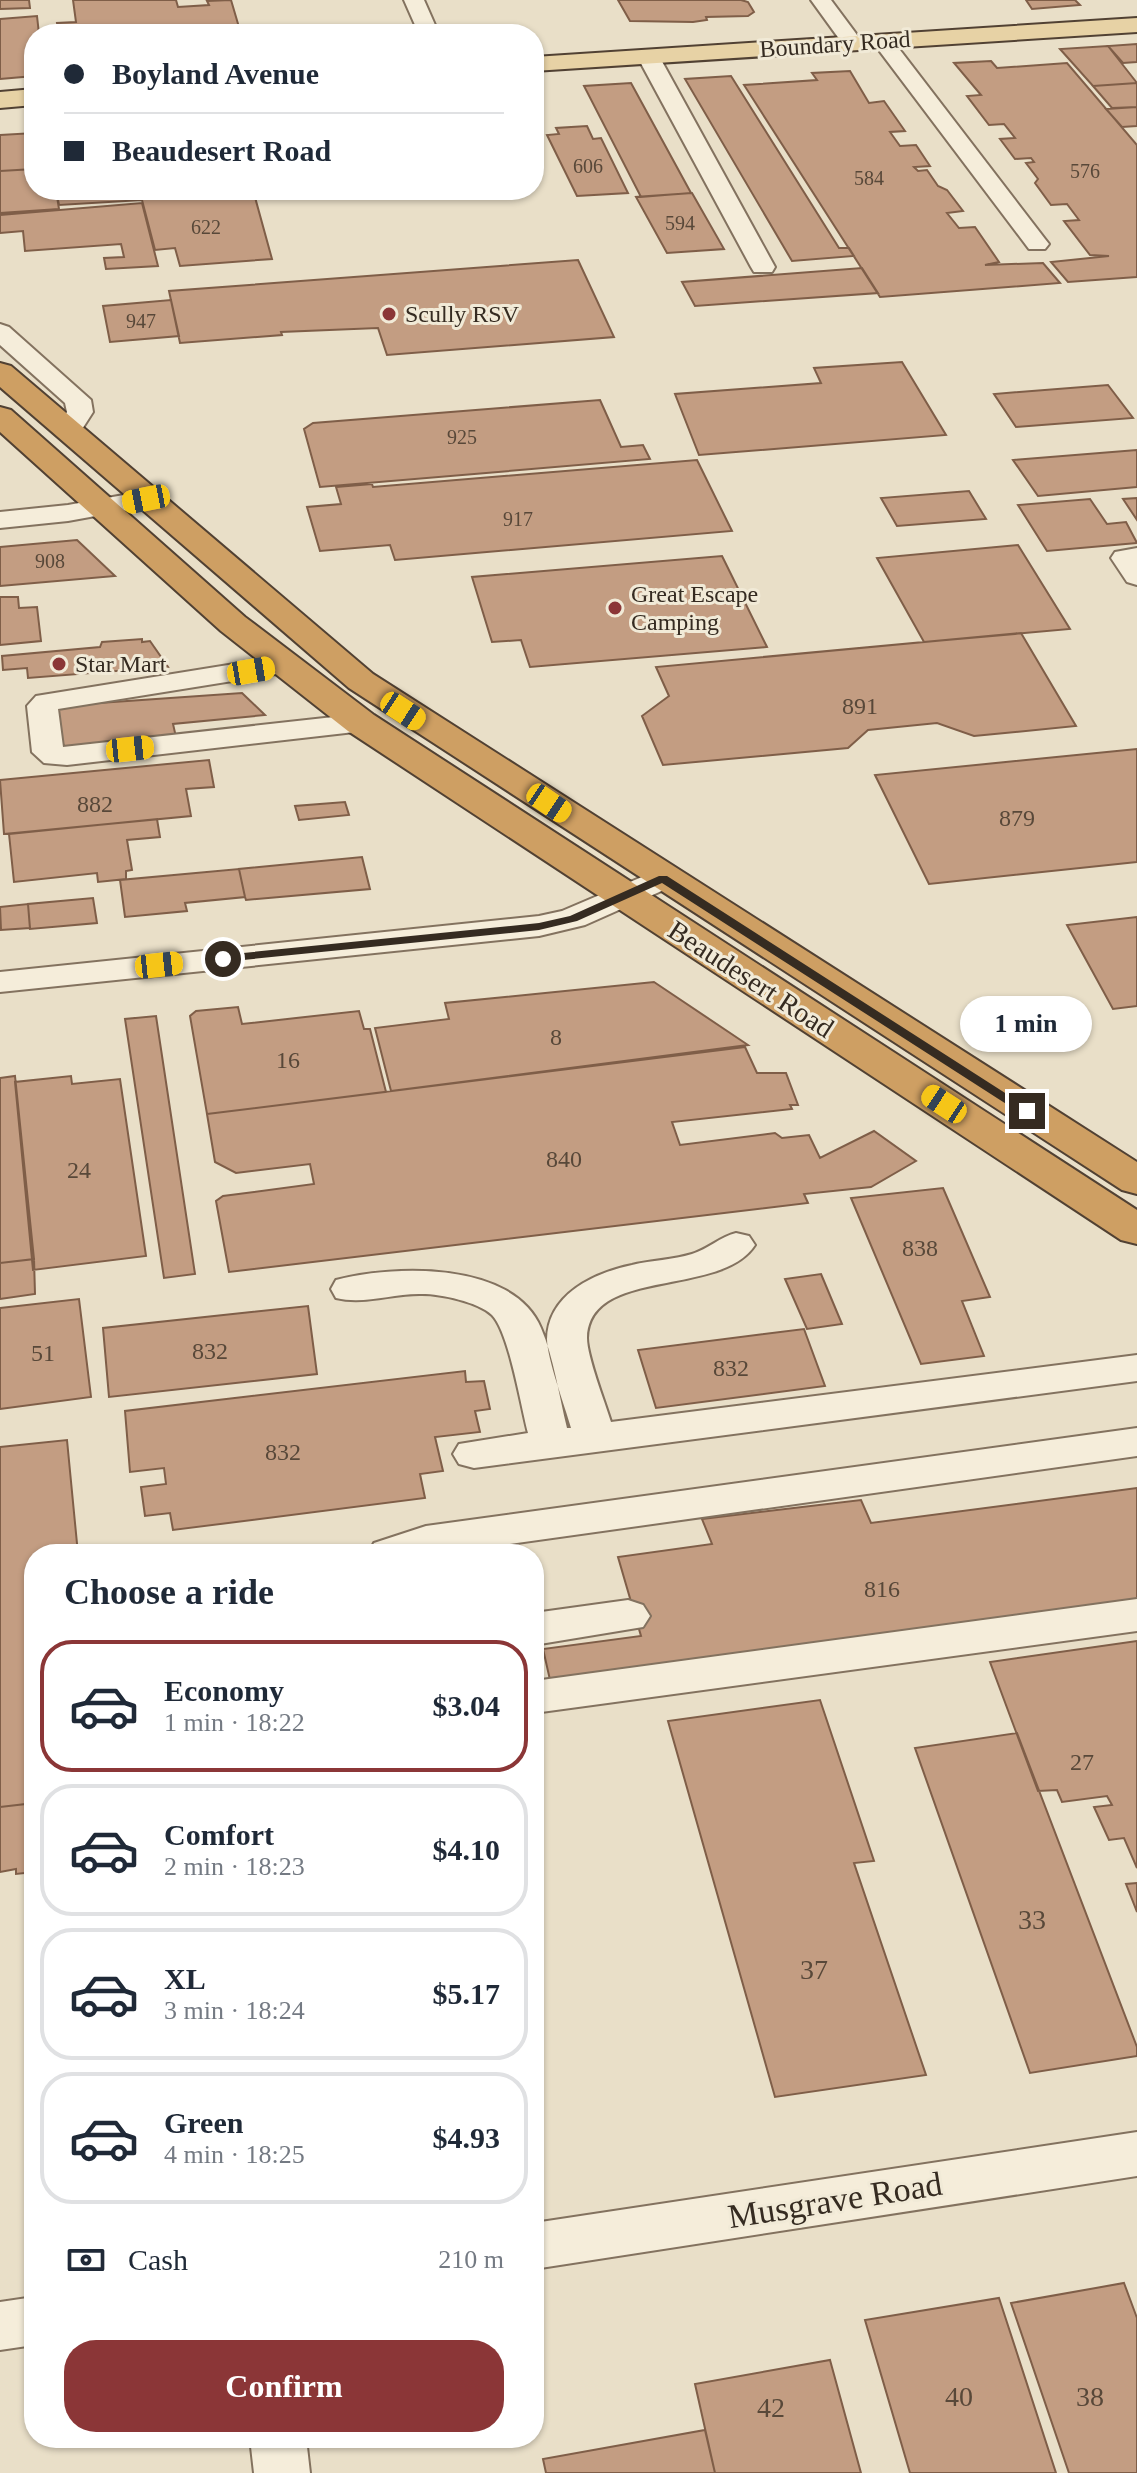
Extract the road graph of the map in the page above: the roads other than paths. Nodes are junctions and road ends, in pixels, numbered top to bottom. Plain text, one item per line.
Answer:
1 (414, 0) edge
2 (821, 0) edge
3 (425, 24) edge
4 (1137, 25) edge
5 (883, 41) junction
6 (852, 43) junction
7 (648, 56) junction
8 (544, 63) edge
9 (24, 98) edge
10 (0, 100) edge
11 (1037, 244) dead end
12 (763, 267) dead end
13 (0, 332) edge
14 (0, 372) edge
15 (0, 416) edge
16 (68, 431) junction
17 (146, 499) junction
18 (102, 507) junction
19 (0, 520) edge
20 (1137, 557) edge
21 (1137, 576) edge
22 (284, 665) junction
23 (361, 723) junction
24 (663, 878) junction
25 (624, 896) junction
26 (0, 982) edge
27 (1137, 1181) edge
28 (1137, 1230) edge
29 (736, 1245) dead end
30 (350, 1289) dead end
31 (1137, 1368) edge
32 (595, 1439) junction
33 (1137, 1442) edge
34 (551, 1444) junction
35 (474, 1454) dead end
36 (417, 1544) edge
37 (1137, 1615) edge
38 (628, 1616) dead end
39 (544, 1628) edge
40 (544, 1696) edge
41 (1137, 2154) edge
42 (544, 2244) edge
43 (24, 2322) edge
44 (0, 2326) edge
45 (279, 2448) edge
46 (282, 2473) edge

1 - 3 street
2 - 6 street
4 - 5 main road, Boundary Road
5 - 6 main road, Boundary Road
5 - 11 street
6 - 7 main road, Boundary Road
7 - 8 main road, Boundary Road
7 - 12 street
9 - 10 main road
13 - 16 street
14 - 16 highway, Beaudesert Road
15 - 18 highway, Beaudesert Road
16 - 17 highway, Beaudesert Road
17 - 18 street
17 - 24 highway, Beaudesert Road
18 - 19 street
18 - 22 highway, Beaudesert Road
20 - 21 street
22 - 23 highway, Beaudesert Road
22 - 23 street
23 - 25 highway, Beaudesert Road
24 - 25 street
24 - 27 highway, Beaudesert Road
25 - 26 street
25 - 28 highway, Beaudesert Road
29 - 32 street
30 - 34 street
31 - 32 street
32 - 34 street
33 - 36 street
34 - 35 street
37 - 40 street
38 - 39 street
41 - 42 street, Musgrave Road
43 - 44 street
45 - 46 street

